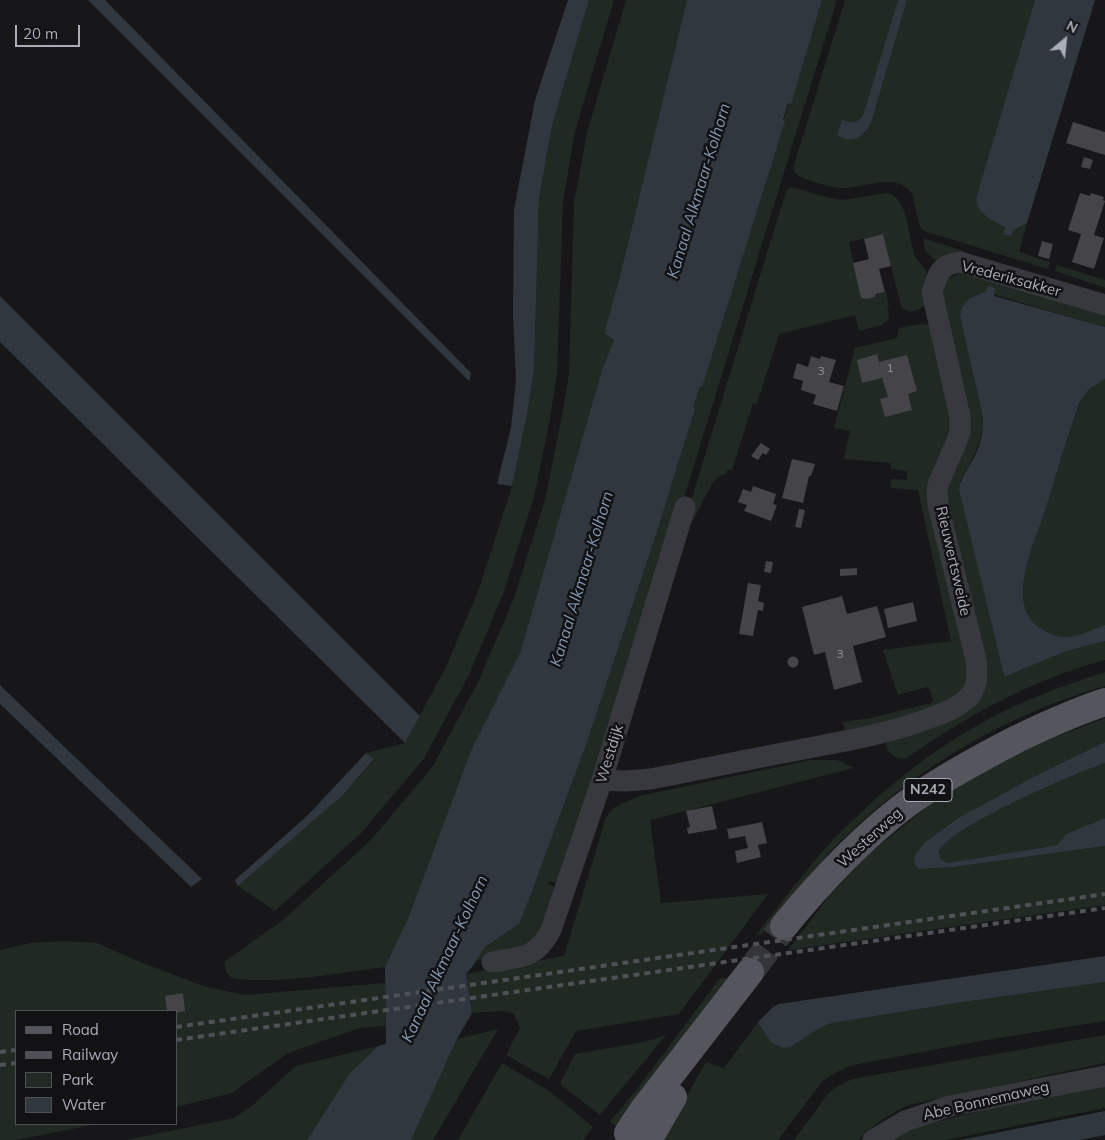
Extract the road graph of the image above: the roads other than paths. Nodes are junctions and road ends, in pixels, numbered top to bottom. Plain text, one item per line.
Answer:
1 (932, 292) joint
2 (1105, 305) edge
3 (685, 507) dead end
4 (1105, 702) edge
5 (602, 780) junction
6 (784, 926) tunnel mouth
7 (492, 962) dead end
8 (750, 972) tunnel mouth
9 (1105, 1076) edge
10 (638, 1136) edge
11 (873, 1140) edge

1 - 2 street, Vrederiksakker
1 - 5 street, Rieuwertsweide
3 - 5 street, Westdijk
4 - 6 main road, Westerweg / N242
5 - 7 street, Westdijk
8 - 10 main road
9 - 11 street, Abe Bonnemaweg

